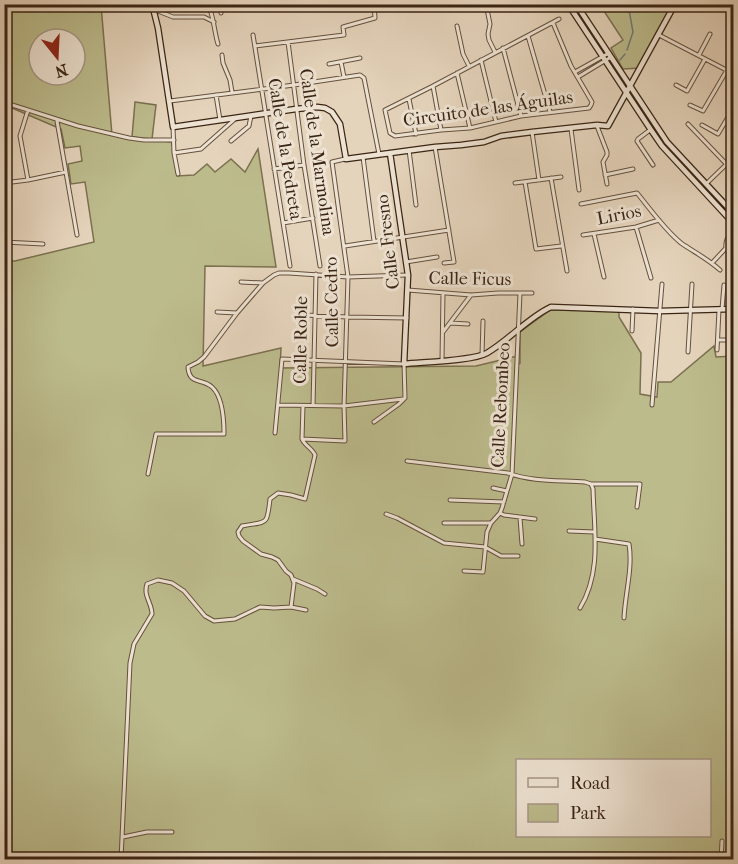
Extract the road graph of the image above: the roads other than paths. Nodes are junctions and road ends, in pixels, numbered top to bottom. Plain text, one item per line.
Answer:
1 (208, 4) edge
2 (220, 4) edge
3 (374, 4) edge
4 (486, 4) edge
5 (523, 4) edge
6 (568, 4) edge
7 (576, 4) edge
8 (675, 4) edge
9 (153, 7) edge
10 (526, 9) dead end
11 (221, 14) dead end
12 (559, 19) dead end
13 (213, 22) junction
14 (553, 23) junction
15 (457, 26) dead end
16 (710, 34) dead end
17 (253, 35) dead end
18 (659, 35) junction
19 (528, 36) junction
20 (288, 42) junction
21 (218, 44) dead end
22 (255, 46) junction
23 (503, 48) junction
24 (495, 52) junction
25 (222, 55) dead end
26 (610, 55) junction
27 (699, 55) junction
28 (360, 58) dead end
29 (604, 59) junction
30 (705, 59) junction
31 (481, 60) junction
32 (341, 62) junction
33 (329, 64) dead end
34 (469, 66) junction
35 (727, 70) junction
36 (575, 72) junction
37 (457, 73) junction
38 (734, 74) edge
39 (344, 77) junction
40 (578, 77) junction
41 (294, 85) junction
42 (676, 85) dead end
43 (433, 86) junction
44 (631, 87) junction
45 (261, 89) junction
46 (232, 92) junction
47 (627, 94) junction
48 (216, 95) junction
49 (409, 99) junction
50 (170, 101) junction
51 (4, 105) edge
52 (690, 105) dead end
53 (734, 107) edge
54 (296, 109) junction
55 (28, 110) junction
56 (550, 112) junction
57 (265, 114) junction
58 (251, 116) junction
59 (521, 116) junction
60 (235, 119) junction
61 (57, 120) junction
62 (220, 121) junction
63 (496, 122) junction
64 (688, 124) dead end
65 (702, 124) dead end
66 (597, 125) junction
67 (173, 127) junction
68 (571, 127) junction
69 (470, 128) junction
70 (441, 130) junction
71 (651, 130) junction
72 (532, 132) junction
73 (416, 134) junction
74 (174, 140) junction
75 (231, 141) dead end
76 (435, 147) junction
77 (410, 150) junction
78 (174, 153) junction
79 (390, 153) junction
80 (378, 154) junction
81 (363, 157) junction
82 (734, 157) edge
83 (346, 159) junction
84 (678, 159) junction
85 (726, 164) junction
86 (304, 165) junction
87 (653, 165) dead end
88 (274, 169) junction
89 (633, 169) dead end
90 (66, 172) junction
91 (734, 172) edge
92 (178, 174) dead end
93 (605, 175) junction
94 (561, 177) dead end
95 (551, 178) junction
96 (28, 180) junction
97 (538, 180) junction
98 (525, 182) junction
99 (4, 183) edge
100 (515, 183) dead end
101 (607, 184) dead end
102 (706, 184) junction
103 (579, 190) dead end
104 (581, 204) dead end
105 (416, 205) dead end
106 (734, 214) edge
107 (313, 218) junction
108 (659, 220) junction
109 (283, 223) junction
110 (734, 224) edge
111 (636, 227) junction
112 (449, 230) junction
113 (734, 231) edge
114 (594, 234) junction
115 (77, 235) dead end
116 (583, 235) dead end
117 (402, 237) junction
118 (374, 241) junction
119 (4, 242) edge
120 (43, 244) dead end
121 (345, 246) junction
122 (561, 246) junction
123 (726, 248) junction
124 (734, 255) edge
125 (437, 257) dead end
126 (406, 262) junction
127 (444, 263) dead end
128 (712, 263) junction
129 (290, 266) dead end
130 (320, 266) dead end
131 (720, 270) dead end
132 (567, 271) dead end
133 (316, 274) junction
134 (408, 275) junction
135 (348, 277) junction
136 (604, 277) dead end
137 (651, 278) dead end
138 (241, 282) dead end
139 (262, 283) junction
140 (662, 284) dead end
141 (692, 284) dead end
142 (723, 285) dead end
143 (408, 290) junction
144 (443, 293) junction
145 (520, 293) junction
146 (532, 293) dead end
147 (471, 295) junction
148 (633, 309) junction
149 (721, 309) junction
150 (734, 309) edge
151 (660, 310) junction
152 (691, 310) junction
153 (218, 312) dead end
154 (237, 313) junction
155 (304, 315) dead end
156 (316, 315) junction
157 (348, 317) junction
158 (407, 318) junction
159 (483, 321) dead end
160 (450, 323) junction
161 (468, 324) dead end
162 (518, 331) junction
163 (633, 331) dead end
164 (443, 332) junction
165 (718, 340) junction
166 (734, 340) edge
167 (717, 350) dead end
168 (688, 351) dead end
169 (482, 355) junction
170 (315, 361) junction
171 (442, 361) junction
172 (347, 362) junction
173 (404, 364) junction
174 (405, 399) junction
175 (278, 405) junction
176 (652, 405) dead end
177 (303, 406) junction
178 (313, 406) junction
179 (344, 406) junction
180 (374, 422) dead end
181 (275, 433) dead end
182 (302, 439) junction
183 (407, 461) dead end
184 (148, 474) dead end
185 (512, 474) junction
186 (591, 484) junction
187 (493, 488) dead end
188 (507, 491) junction
189 (450, 500) dead end
190 (504, 502) junction
191 (637, 507) dead end
192 (500, 513) junction
193 (386, 514) dead end
194 (520, 518) junction
195 (535, 519) dead end
196 (444, 523) dead end
197 (491, 523) junction
198 (569, 531) dead end
199 (594, 532) junction
200 (594, 539) junction
201 (522, 544) dead end
202 (485, 547) junction
203 (518, 556) dead end
204 (464, 571) dead end
205 (293, 579) junction
206 (325, 594) dead end
207 (291, 607) junction
208 (580, 608) dead end
209 (306, 610) dead end
210 (624, 618) dead end
211 (172, 832) dead end
212 (122, 837) junction
213 (722, 840) dead end
214 (121, 860) edge
215 (721, 860) edge

1 - 13 street
2 - 11 street
3 - 20 street
4 - 24 street
5 - 10 street
6 - 29 street
7 - 26 street
8 - 18 street
9 - 13 street
9 - 50 street
12 - 14 street, Circuito de las Águilas
13 - 21 street
14 - 19 street, Circuito de las Águilas
14 - 36 street, Circuito de las Águilas
15 - 34 street
16 - 27 street
17 - 22 street, Calle de la Pedreta
18 - 27 street
18 - 44 street
19 - 23 street, Circuito de las Águilas
19 - 56 street
20 - 22 street
20 - 41 street, Calle de la Marmolina
22 - 45 street, Calle de la Pedreta
23 - 24 street, Circuito de las Águilas
23 - 59 street
24 - 31 street, Circuito de las Águilas
25 - 46 street
26 - 29 street, Circuito de las Águilas
26 - 44 street
27 - 30 street
28 - 32 street
29 - 36 street, Circuito de las Águilas
29 - 40 street, Circuito de las Águilas
29 - 47 street
30 - 35 street
30 - 42 street
31 - 34 street, Circuito de las Águilas
31 - 63 street
32 - 33 street
32 - 39 street
34 - 37 street, Circuito de las Águilas
35 - 38 street
35 - 52 street
36 - 40 street, Circuito de las Águilas
37 - 43 street, Circuito de las Águilas
37 - 69 street
39 - 41 street
39 - 80 street
40 - 56 street, Circuito de las Águilas
41 - 45 street
41 - 54 street, Calle de la Marmolina
43 - 49 street, Circuito de las Águilas
43 - 70 street
44 - 47 street
44 - 84 street
45 - 46 street
45 - 57 street, Calle de la Pedreta
46 - 48 street
47 - 66 street
47 - 71 street
48 - 50 street
48 - 62 street
49 - 73 street
49 - 73 street, Circuito de las Águilas
50 - 67 street
51 - 55 street
53 - 65 street
54 - 57 street
54 - 83 street
54 - 86 street, Calle de la Marmolina
55 - 61 street
55 - 96 street
56 - 59 street, Circuito de las Águilas
57 - 58 street
57 - 88 street, Calle de la Pedreta
58 - 60 street
58 - 75 street
59 - 63 street, Circuito de las Águilas
60 - 62 street
60 - 78 street
61 - 74 street
61 - 90 street
62 - 67 street
63 - 69 street, Circuito de las Águilas
64 - 85 street
66 - 68 street
66 - 93 street
67 - 74 street
68 - 72 street
68 - 103 street
69 - 70 street, Circuito de las Águilas
70 - 73 street, Circuito de las Águilas
71 - 84 street
71 - 87 street
72 - 76 street
72 - 97 street
74 - 78 street
76 - 77 street
76 - 112 street
77 - 79 street
77 - 105 street
78 - 92 street
79 - 80 street
79 - 117 street, Calle Fresno
80 - 81 street
81 - 83 street
81 - 118 street
82 - 85 street
83 - 121 street, Calle Cedro
84 - 102 street
84 - 110 street
85 - 91 street
85 - 102 street
86 - 88 street
86 - 107 street, Calle de la Marmolina
88 - 109 street, Calle de la Pedreta
89 - 93 street
90 - 96 street
90 - 115 street
93 - 101 street
94 - 95 street
95 - 97 street
95 - 122 street
96 - 99 street
97 - 98 street
98 - 100 street
98 - 122 street
102 - 106 street
104 - 108 street
107 - 109 street
107 - 130 street, Calle de la Marmolina
108 - 111 street, Lirios
108 - 128 street
109 - 129 street, Calle de la Pedreta
111 - 114 street, Lirios
111 - 137 street
112 - 117 street
112 - 127 street
113 - 123 street
114 - 116 street, Lirios
114 - 136 street
117 - 118 street
117 - 126 street, Calle Fresno
118 - 121 street
119 - 120 street
121 - 135 street, Calle Cedro
122 - 132 street
123 - 124 street
123 - 128 street
125 - 126 street
126 - 134 street, Calle Fresno
128 - 131 street
133 - 135 street
133 - 139 street
133 - 156 street, Calle Roble
134 - 135 street
134 - 143 street, Calle Fresno
135 - 157 street, Calle Cedro
138 - 139 street
139 - 154 street
140 - 151 street
141 - 152 street
142 - 149 street
143 - 144 street, Calle Ficus
143 - 158 street, Calle Fresno
144 - 147 street, Calle Ficus
144 - 164 street
145 - 146 street, Calle Ficus
145 - 147 street, Calle Ficus
145 - 162 street, Calle Rebombeo
147 - 160 street
148 - 151 street
148 - 162 street
148 - 163 street
149 - 150 street
149 - 152 street
149 - 165 street
151 - 152 street
151 - 176 street
152 - 168 street
153 - 154 street
154 - 184 street
155 - 156 street
156 - 157 street
156 - 170 street, Calle Roble
157 - 158 street
157 - 172 street, Calle Cedro
158 - 173 street, Calle Fresno
159 - 169 street
160 - 161 street
160 - 164 street
162 - 169 street
162 - 185 street, Calle Rebombeo
164 - 171 street
165 - 166 street
165 - 167 street
169 - 171 street
170 - 172 street
170 - 175 street
170 - 178 street, Calle Roble
171 - 173 street
172 - 173 street
172 - 179 street, Calle Cedro
173 - 174 street
174 - 179 street
174 - 180 street
175 - 177 street
175 - 181 street
177 - 178 street
177 - 182 street
178 - 179 street
179 - 182 street, Calle Cedro
182 - 205 street
183 - 185 street
185 - 186 street
185 - 188 street, Calle Rebombeo
186 - 191 street
186 - 199 street
187 - 188 street
188 - 190 street, Calle Rebombeo
189 - 190 street
190 - 192 street, Calle Rebombeo
192 - 194 street
192 - 197 street, Calle Rebombeo
193 - 202 street
194 - 195 street
194 - 201 street
196 - 197 street
197 - 202 street, Calle Rebombeo
198 - 199 street
199 - 200 street
200 - 208 street
200 - 210 street
202 - 203 street
202 - 204 street, Calle Rebombeo
205 - 206 street
205 - 207 street
207 - 209 street
207 - 212 street
211 - 212 street
212 - 214 street
213 - 215 street

